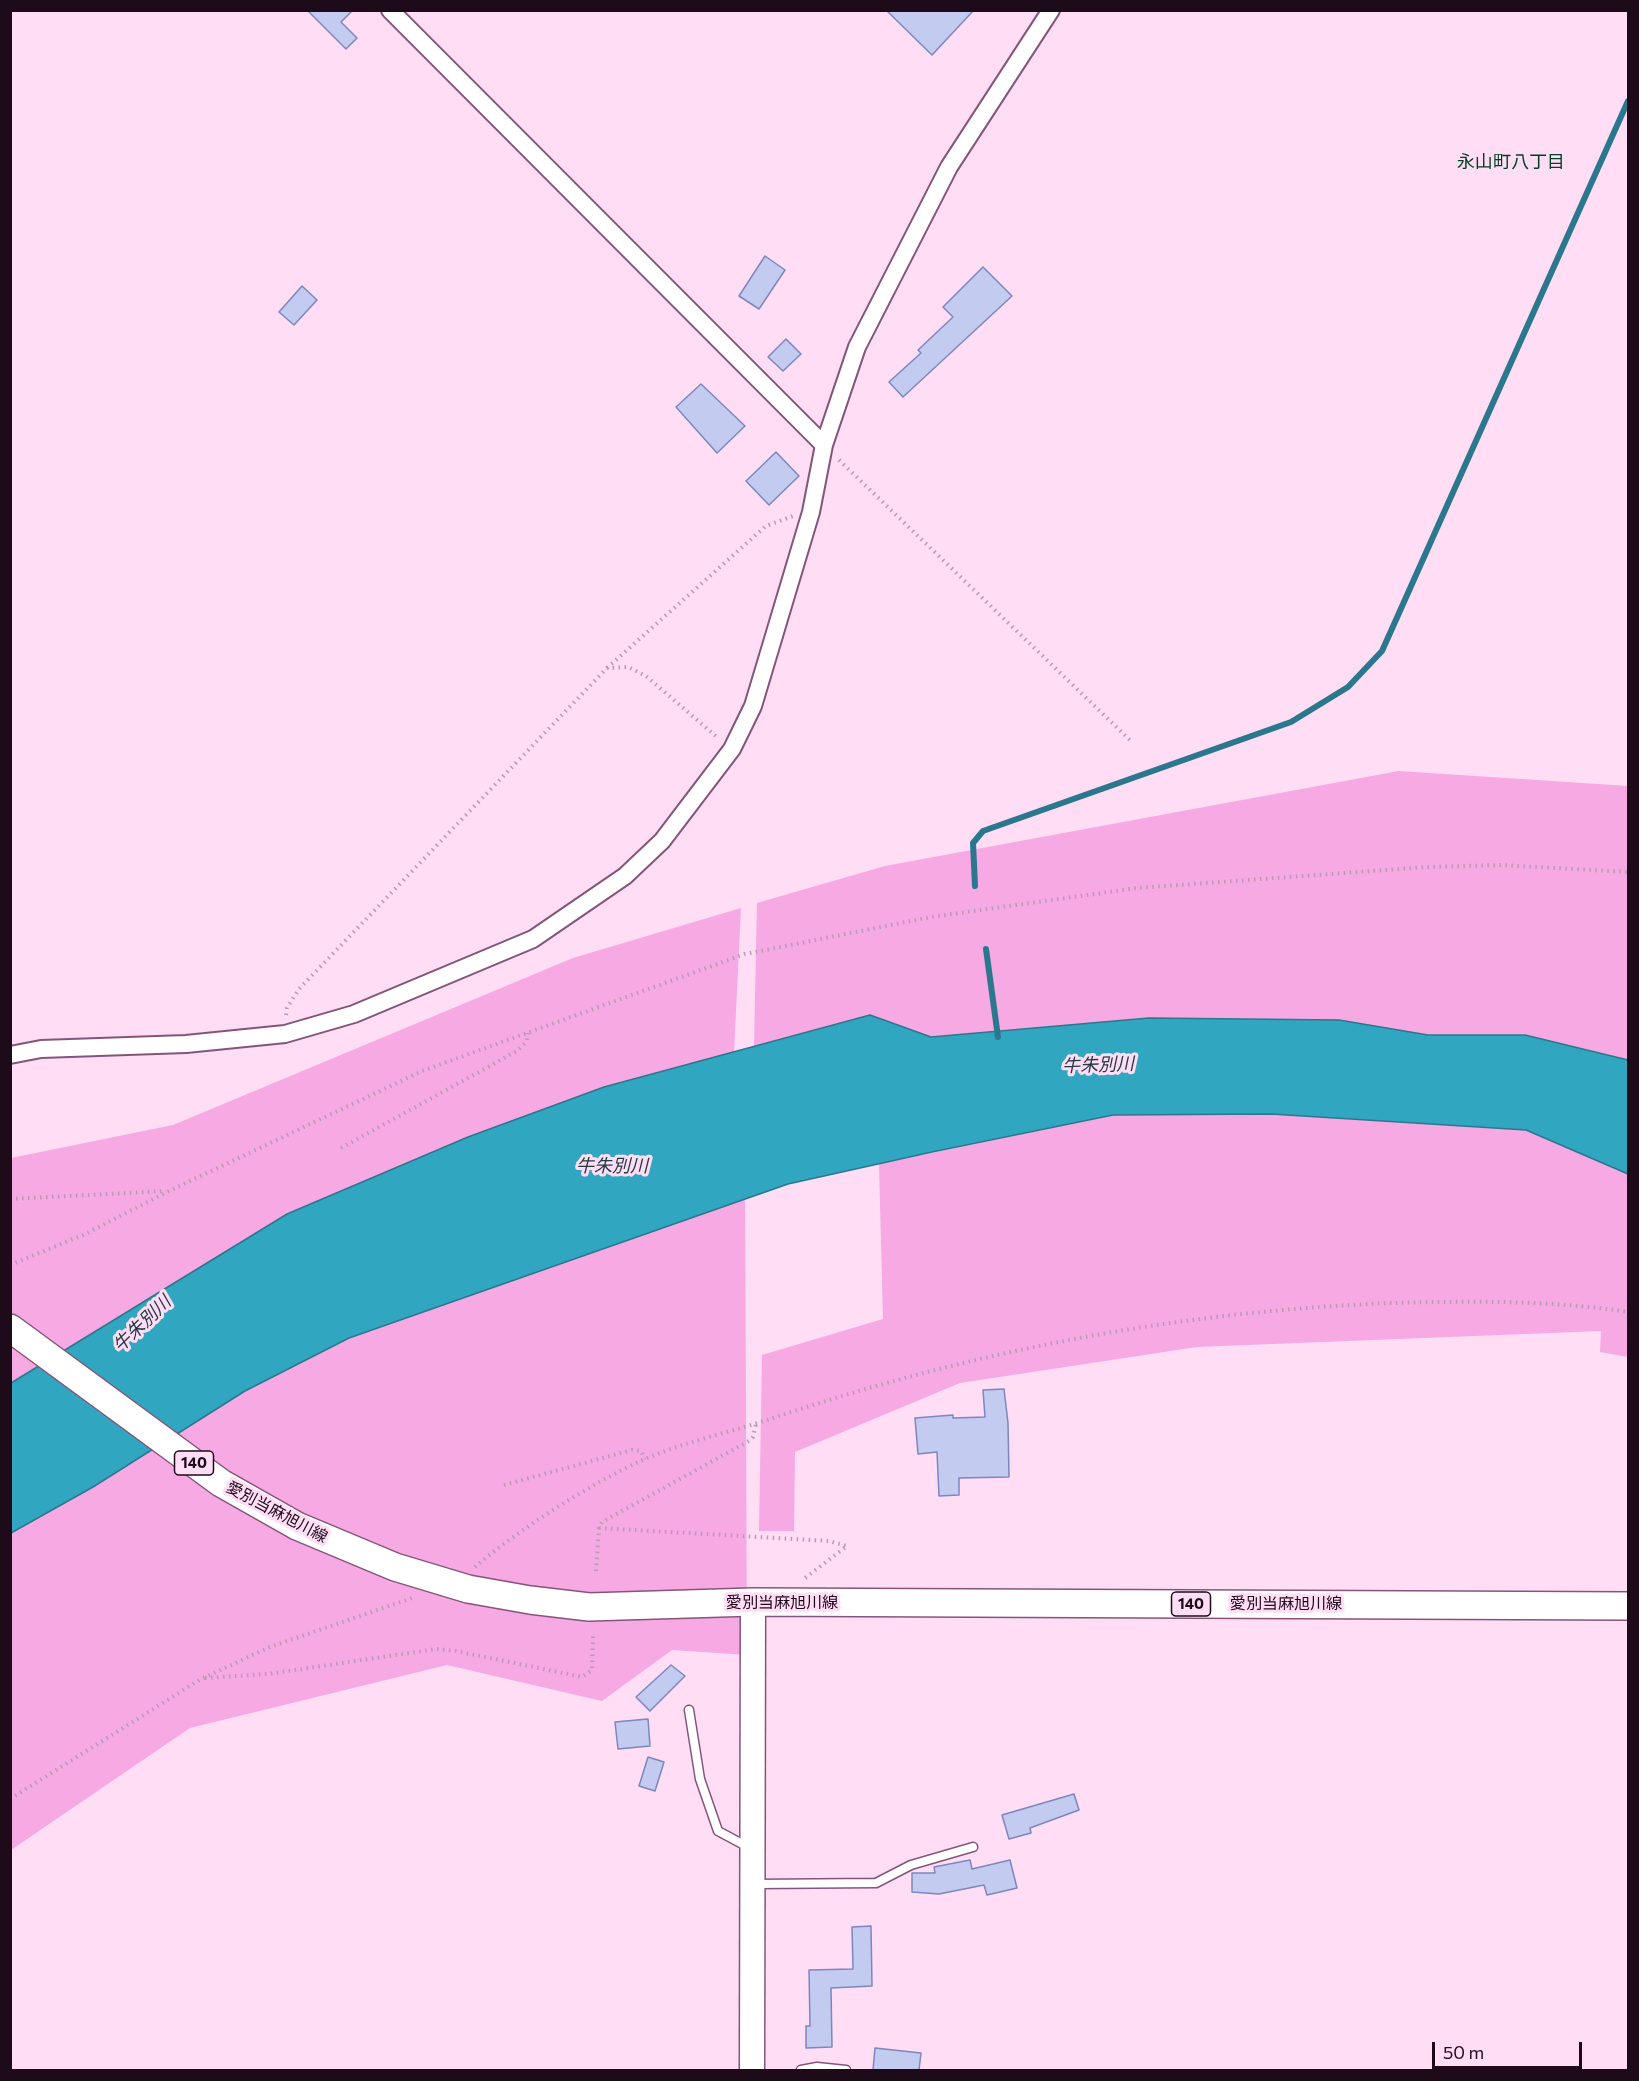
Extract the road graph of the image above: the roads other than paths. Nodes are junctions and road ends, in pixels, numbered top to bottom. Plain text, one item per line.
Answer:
1 (390, 10) edge
2 (1051, 10) edge
3 (824, 445) junction
4 (10, 1055) edge
5 (10, 1328) edge
6 (753, 1602) junction
7 (1629, 1606) edge
8 (689, 1710) dead end
9 (973, 1847) dead end
10 (752, 1849) junction
11 (752, 1884) junction
12 (752, 2070) edge
13 (801, 2070) edge
14 (846, 2070) edge

1 - 3 street
2 - 3 street
3 - 4 street
5 - 6 main road, 愛別当麻旭川線 / 140
6 - 7 main road, 愛別当麻旭川線 / 140
6 - 10 street
8 - 10 lane
9 - 11 lane
10 - 11 street
11 - 12 street
13 - 14 lane

